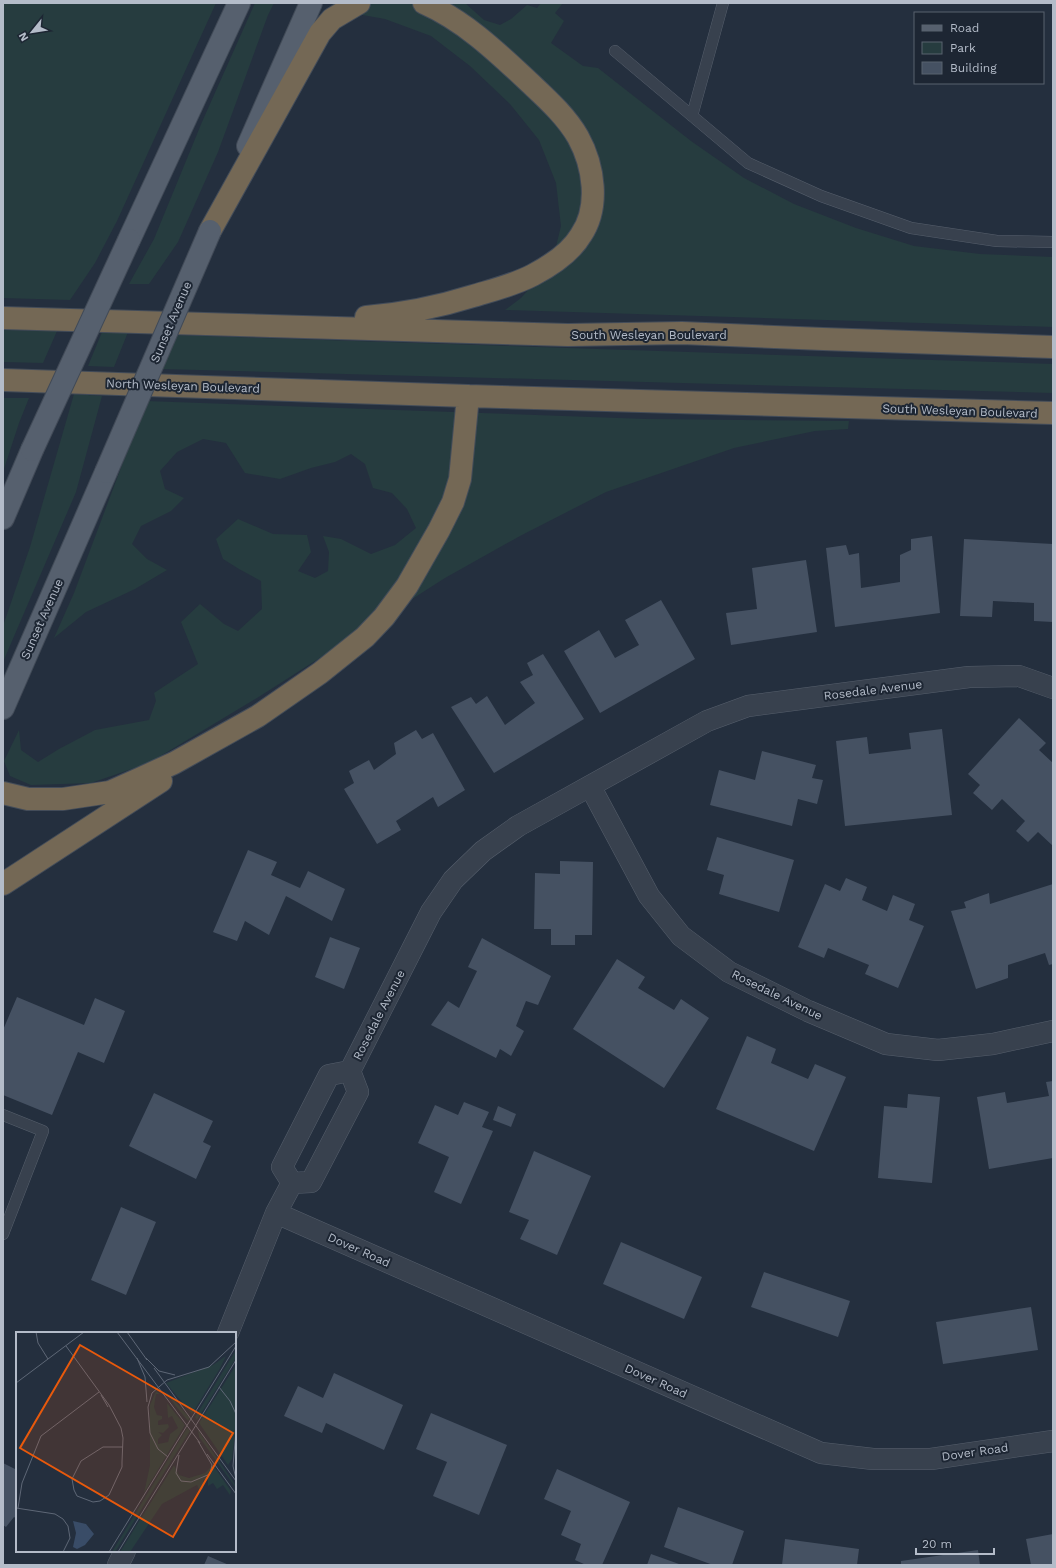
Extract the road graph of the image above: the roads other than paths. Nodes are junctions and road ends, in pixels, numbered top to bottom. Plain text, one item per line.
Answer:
1 (239, 3) edge
2 (311, 3) edge
3 (359, 3) edge
4 (424, 3) edge
5 (723, 3) edge
6 (615, 51) dead end
7 (692, 116) junction
8 (210, 231) junction
9 (1053, 242) edge
10 (3, 318) edge
11 (245, 324) junction
12 (1053, 347) edge
13 (3, 380) edge
14 (363, 393) joint
15 (468, 396) junction
16 (1053, 413) edge
17 (3, 518) edge
18 (1053, 688) edge
19 (3, 708) edge
20 (258, 716) junction
21 (590, 786) junction
22 (3, 793) edge
23 (3, 884) edge
24 (1053, 1031) edge
25 (350, 1071) junction
26 (3, 1115) edge
27 (292, 1183) junction
28 (276, 1213) junction
29 (3, 1234) edge
30 (228, 1332) edge
31 (1053, 1441) edge
32 (124, 1552) edge
33 (118, 1565) edge

1 - 17 main road, bridge
2 - 8 main road, Sunset Avenue
3 - 8 highway
4 - 11 highway
5 - 7 lane
6 - 7 lane
7 - 9 lane
8 - 19 main road, Sunset Avenue, bridge
10 - 11 highway
11 - 12 highway, South Wesleyan Boulevard
13 - 14 highway, North Wesleyan Boulevard
14 - 15 highway, South Wesleyan Boulevard
15 - 16 highway, South Wesleyan Boulevard
15 - 20 highway
18 - 21 street, Rosedale Avenue
20 - 22 highway
20 - 23 highway
21 - 24 street, Rosedale Avenue
21 - 25 street, Rosedale Avenue
25 - 27 street
25 - 27 street, Rosedale Avenue
26 - 29 lane
27 - 28 street
28 - 30 street
28 - 31 street, Dover Road
32 - 33 street

